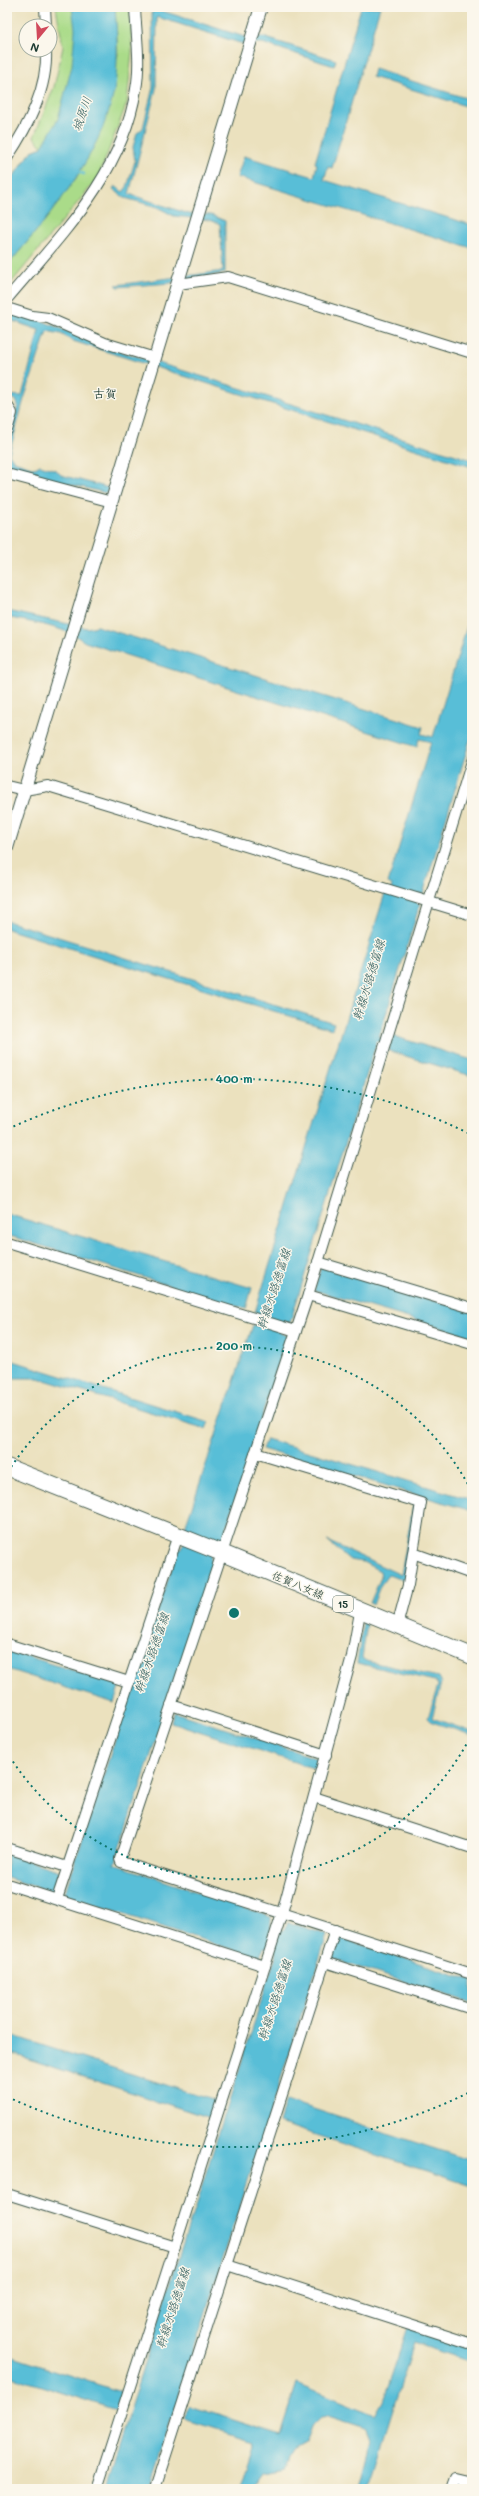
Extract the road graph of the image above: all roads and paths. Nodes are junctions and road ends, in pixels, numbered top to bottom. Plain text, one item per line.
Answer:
1 (45, 7) edge
2 (135, 7) edge
3 (262, 7) edge
4 (46, 18) edge
5 (46, 58) edge
6 (7, 158) edge
7 (179, 281) junction
8 (7, 299) edge
9 (7, 312) edge
10 (472, 353) edge
11 (154, 364) junction
12 (7, 405) edge
13 (7, 430) edge
14 (7, 474) edge
15 (112, 502) junction
16 (472, 761) edge
17 (27, 780) junction
18 (7, 786) edge
19 (7, 848) edge
20 (425, 900) junction
21 (472, 915) edge
22 (7, 1242) edge
23 (318, 1262) junction
24 (308, 1295) junction
25 (472, 1308) edge
26 (292, 1330) junction
27 (472, 1344) edge
28 (255, 1453) junction
29 (7, 1467) edge
30 (180, 1536) junction
31 (218, 1551) junction
32 (413, 1554) junction
33 (472, 1574) edge
34 (360, 1612) junction
35 (397, 1626) junction
36 (7, 1644) edge
37 (470, 1652) edge
38 (129, 1682) junction
39 (171, 1705) junction
40 (326, 1755) junction
41 (314, 1797) junction
42 (7, 1848) edge
43 (472, 1848) edge
44 (67, 1867) junction
45 (7, 1884) edge
46 (56, 1899) junction
47 (282, 1913) junction
48 (335, 1930) junction
49 (325, 1962) junction
50 (265, 1966) junction
51 (472, 1974) edge
52 (472, 2009) edge
53 (7, 2194) edge
54 (175, 2247) junction
55 (227, 2266) junction
56 (472, 2344) edge
57 (472, 2482) edge
58 (97, 2489) edge
59 (155, 2489) edge
60 (451, 2489) edge

1 - 4 street
2 - 8 street
3 - 7 street
5 - 6 street
7 - 10 street
7 - 11 street
9 - 11 street
11 - 15 street
12 - 13 street
14 - 15 street
15 - 17 street
16 - 20 street
17 - 18 street
17 - 19 street
17 - 20 street
20 - 21 street
20 - 23 street
22 - 26 street
23 - 24 street
23 - 25 street
24 - 26 street
24 - 27 street
26 - 28 street
28 - 31 street
28 - 32 street
29 - 30 main road, 15
30 - 31 main road, 15
30 - 38 street
31 - 34 main road, 佐賀八女線 / 15
31 - 39 street
32 - 33 street
32 - 35 street
34 - 35 main road, 佐賀八女線 / 15
34 - 40 street
35 - 37 main road, 佐賀八女線 / 15
36 - 38 street
38 - 44 street
39 - 40 street
39 - 47 street
40 - 41 street
41 - 43 street
41 - 47 street
42 - 44 street
44 - 46 street
45 - 46 street
46 - 50 street
47 - 48 street
47 - 50 street
48 - 49 street
48 - 51 street
49 - 52 street
49 - 55 street
50 - 54 street
53 - 54 street
54 - 58 street
55 - 56 street
55 - 59 street
57 - 60 street

